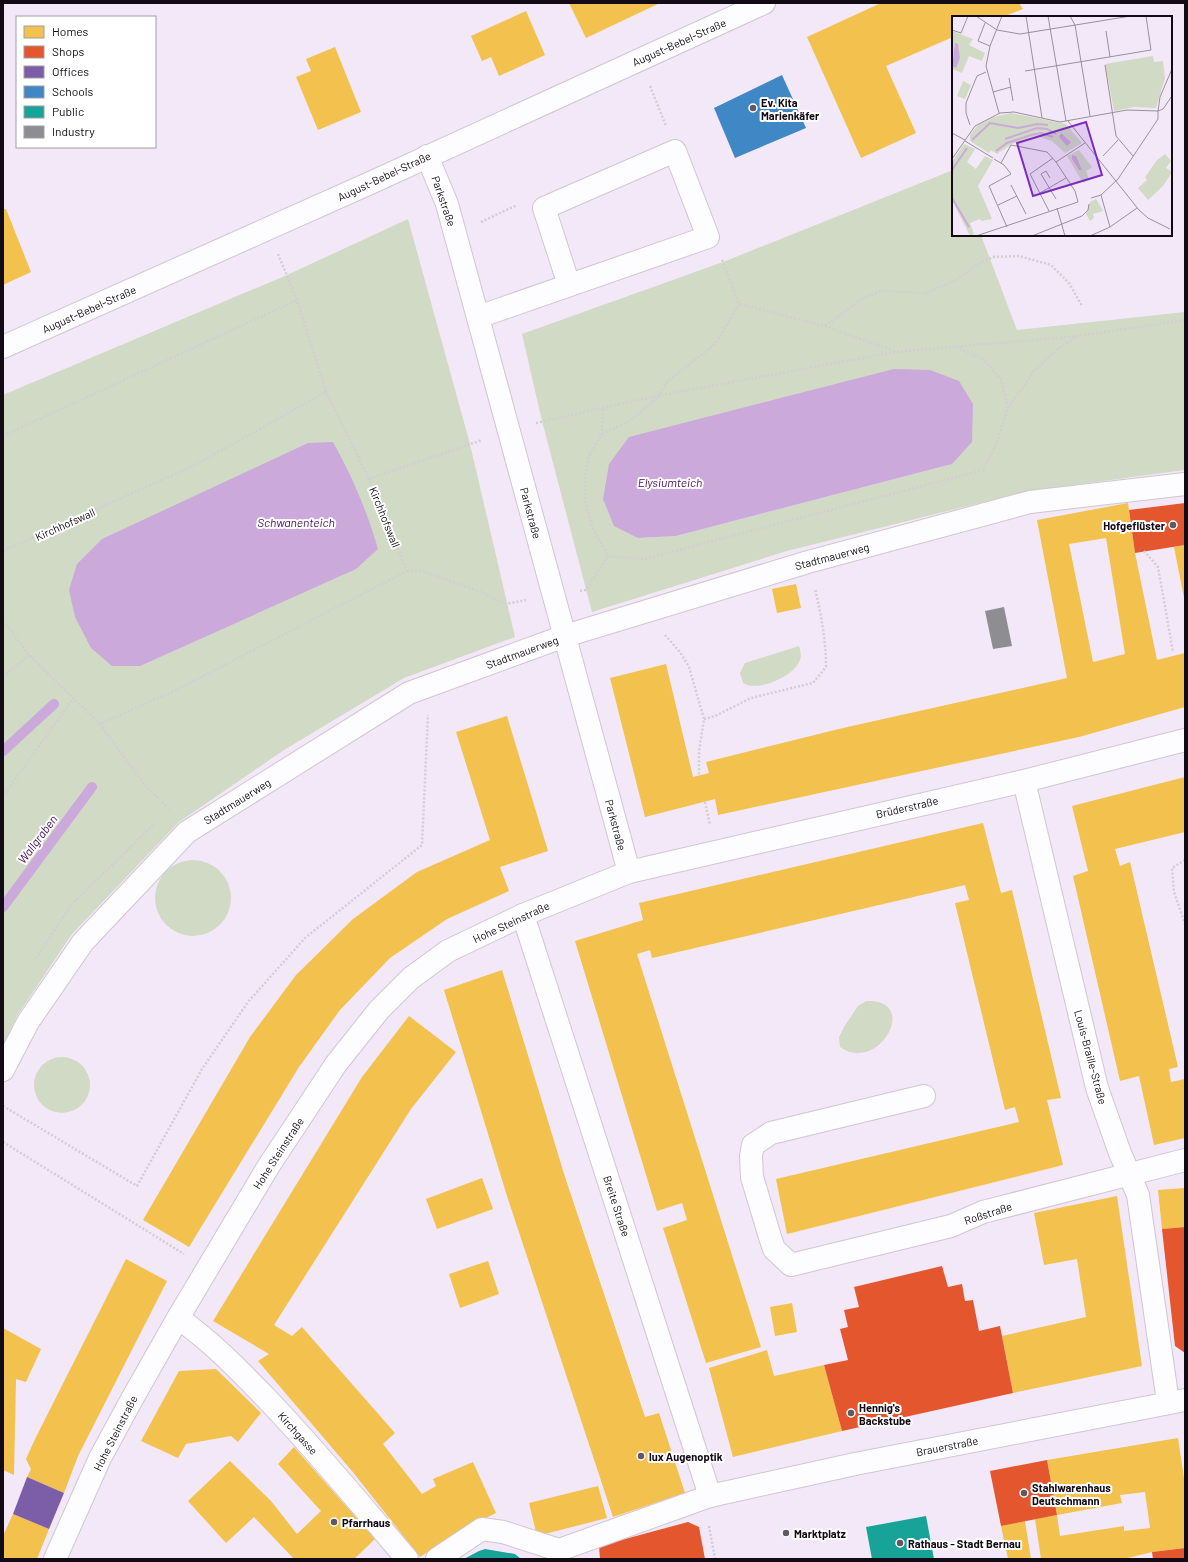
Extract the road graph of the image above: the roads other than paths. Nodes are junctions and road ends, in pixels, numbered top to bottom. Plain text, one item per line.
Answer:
1 (764, 3) edge
2 (427, 156) junction
3 (570, 285) junction
4 (478, 317) junction
5 (3, 347) edge
6 (1185, 484) edge
7 (565, 636) junction
8 (1185, 740) edge
9 (1024, 781) junction
10 (629, 872) junction
11 (523, 915) junction
12 (3, 1070) edge
13 (924, 1096) dead end
14 (1185, 1160) edge
15 (1130, 1174) junction
16 (178, 1318) junction
17 (1176, 1401) edge
18 (702, 1499) junction
19 (560, 1554) edge
20 (55, 1559) edge
21 (407, 1559) edge
22 (437, 1559) edge

1 - 2 street, August-Bebel-Straße
2 - 4 street, Parkstraße
2 - 5 street, August-Bebel-Straße
3 - 3 street
3 - 4 street
4 - 7 street, Parkstraße
6 - 7 street, Stadtmauerweg
7 - 10 street, Parkstraße
7 - 12 street, Stadtmauerweg
8 - 9 street, Brüderstraße
9 - 10 street, Brüderstraße
9 - 15 street, Louis-Braille-Straße
10 - 11 street, Hohe Steinstraße
11 - 16 street, Hohe Steinstraße
11 - 18 street, Breite Straße
13 - 15 street, Roßstraße
14 - 15 street, Roßstraße
15 - 17 street, Louis-Braille-Straße
16 - 20 street, Hohe Steinstraße
16 - 21 street, Kirchgasse
17 - 18 street, Brauerstraße
18 - 19 street, Brauerstraße
19 - 22 street

